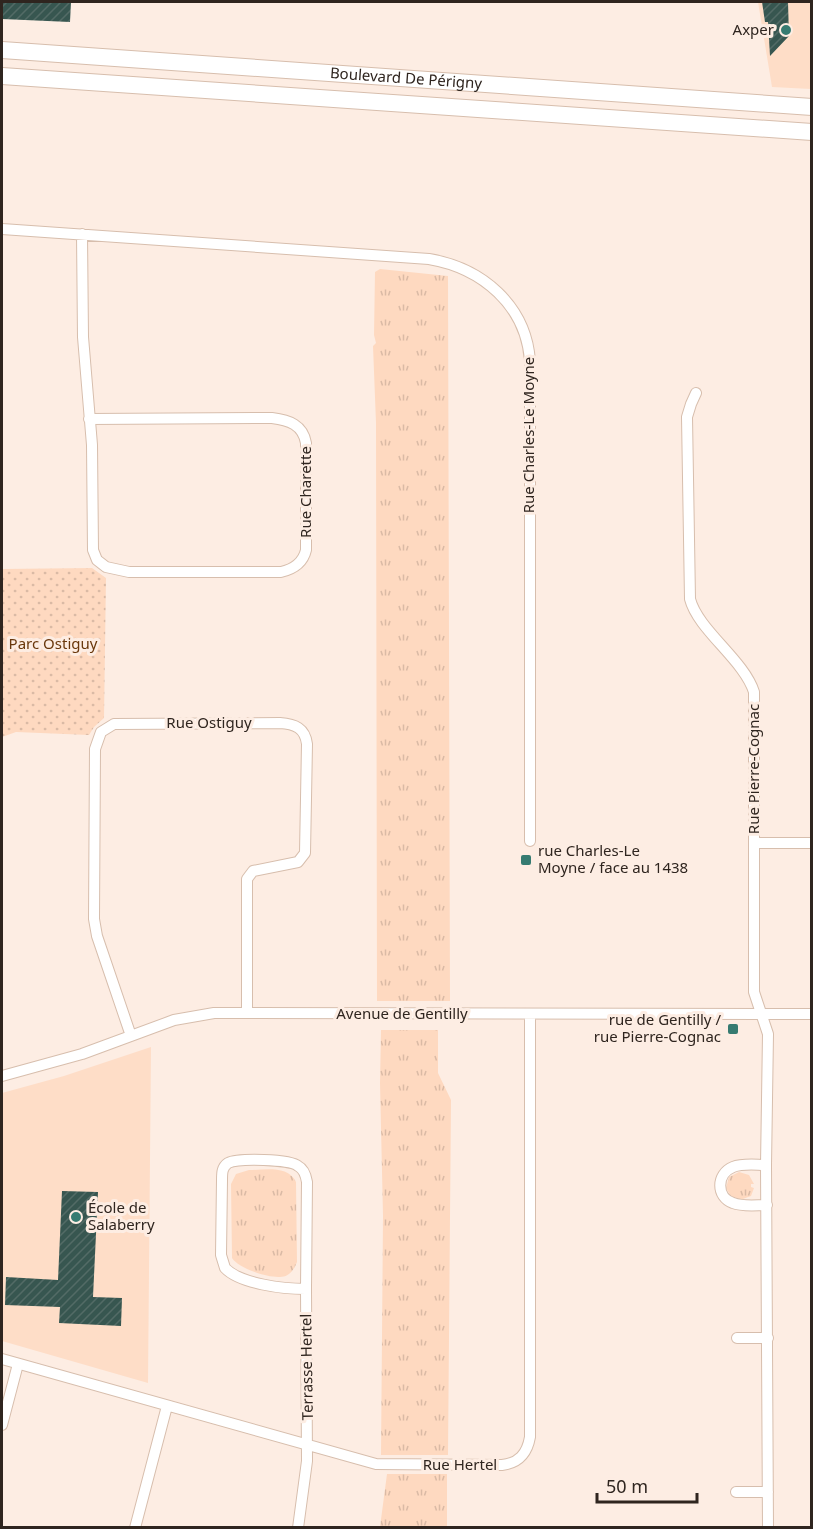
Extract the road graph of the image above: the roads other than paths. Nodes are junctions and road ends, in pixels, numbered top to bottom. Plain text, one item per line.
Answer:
1 (2, 50) edge
2 (2, 76) edge
3 (812, 106) edge
4 (812, 132) edge
5 (2, 229) edge
6 (82, 234) junction
7 (696, 393) dead end
8 (89, 419) junction
9 (530, 841) dead end
10 (754, 843) junction
11 (812, 843) edge
12 (247, 1013) junction
13 (530, 1014) junction
14 (762, 1014) junction
15 (812, 1014) edge
16 (131, 1036) junction
17 (2, 1076) edge
18 (766, 1165) junction
19 (767, 1205) junction
20 (306, 1289) junction
21 (737, 1338) dead end
22 (768, 1338) junction
23 (2, 1359) edge
24 (18, 1364) junction
25 (167, 1406) junction
26 (2, 1425) edge
27 (308, 1444) junction
28 (736, 1492) dead end
29 (768, 1492) junction
30 (135, 1527) edge
31 (298, 1527) edge
32 (768, 1527) edge

1 - 3 main road, Boulevard De Périgny
2 - 4 main road, Boulevard De Périgny
5 - 6 street, Rue Charles-Le Moyne
6 - 8 street, Rue Charette
6 - 9 street, Rue Charles-Le Moyne
7 - 10 street, Rue Pierre-Cognac
8 - 8 street, Rue Charette
10 - 11 street
10 - 14 street, Rue Pierre-Cognac
12 - 13 street, Avenue de Gentilly
12 - 16 street, Avenue de Gentilly
12 - 16 street, Rue Ostiguy
13 - 14 street, Avenue de Gentilly
13 - 27 street, Rue Hertel
14 - 15 street, Avenue de Gentilly
14 - 18 street, Rue Pierre-Cognac
16 - 17 street, Avenue de Gentilly
18 - 19 street, Rue Pierre-Cognac
18 - 19 street
19 - 22 street, Rue Pierre-Cognac
20 - 20 street, Terrasse Hertel
20 - 27 street, Terrasse Hertel
21 - 22 street
22 - 29 street, Rue Pierre-Cognac
23 - 24 street, Rue Hertel
24 - 25 street, Rue Hertel
24 - 26 street
25 - 27 street, Rue Hertel
25 - 30 street
27 - 31 street, Terrasse Hertel
28 - 29 street
29 - 32 street, Rue Pierre-Cognac

